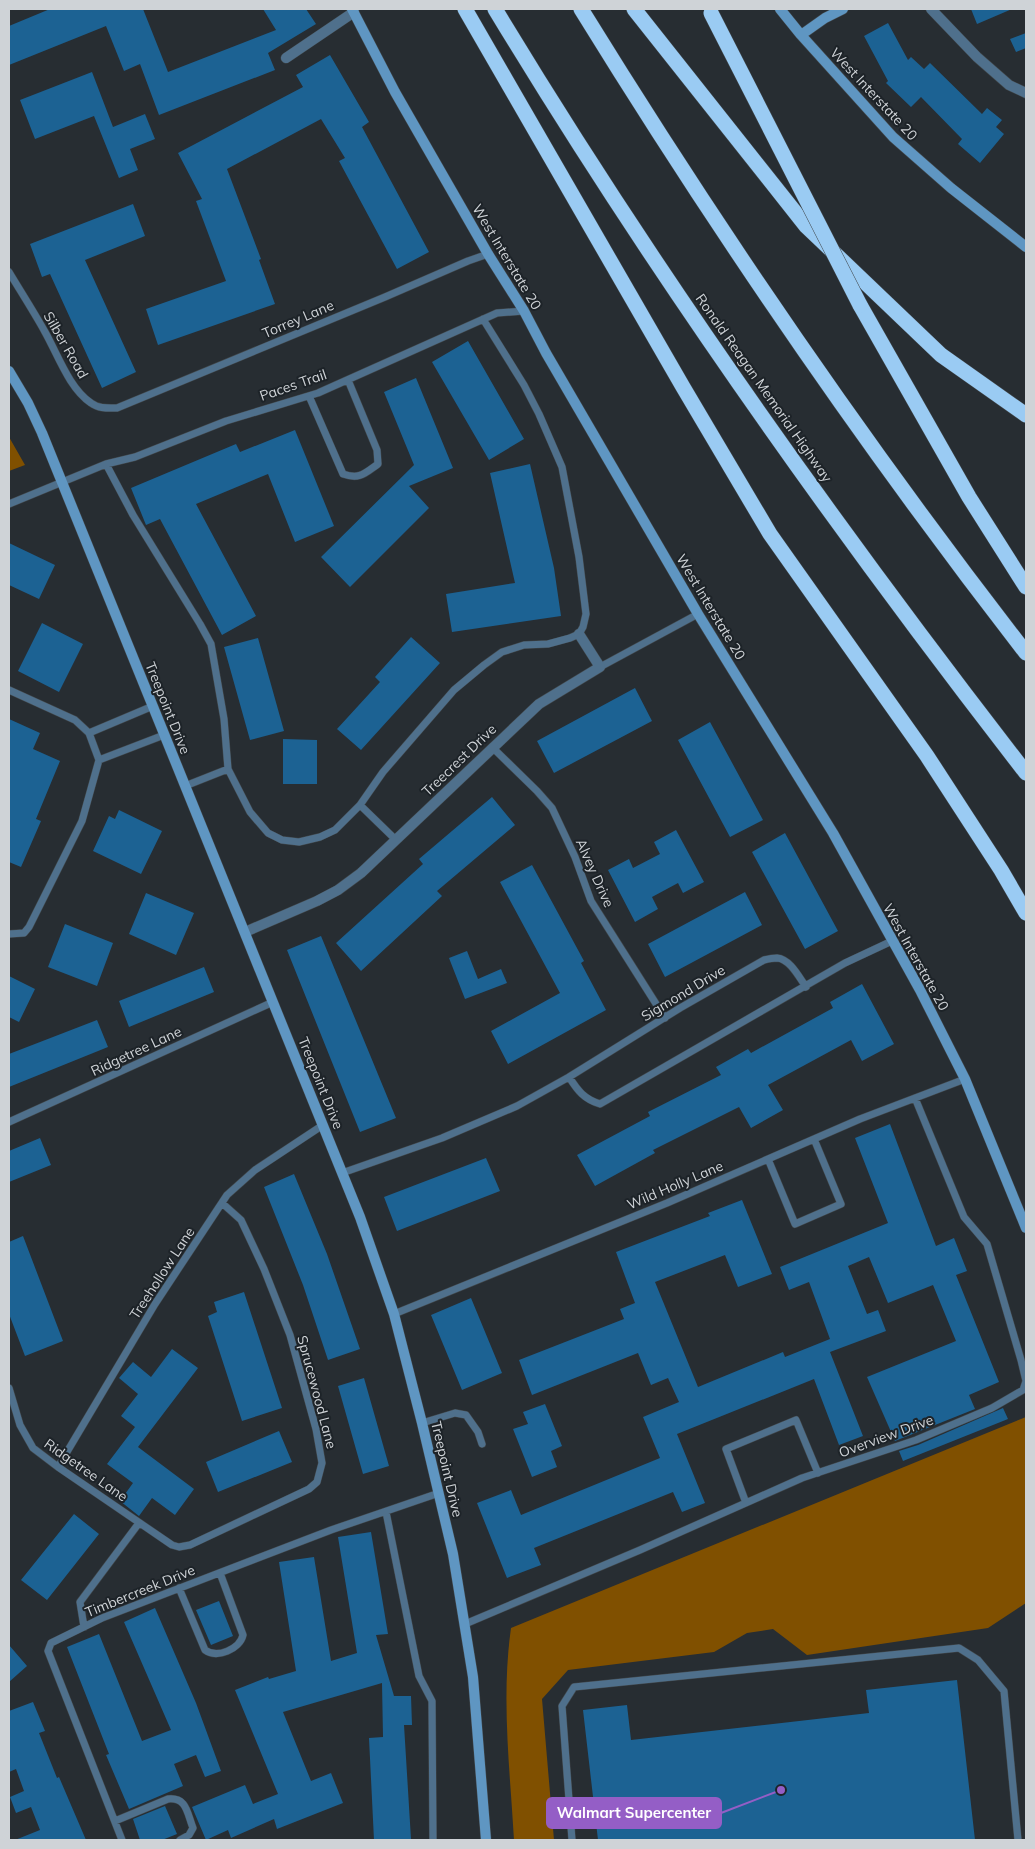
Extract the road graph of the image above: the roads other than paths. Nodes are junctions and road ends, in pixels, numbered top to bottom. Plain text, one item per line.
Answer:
1 (465, 9) edge
2 (495, 9) edge
3 (581, 9) edge
4 (634, 9) edge
5 (780, 9) edge
6 (843, 9) edge
7 (930, 9) edge
8 (353, 11) edge
9 (710, 11) edge
10 (801, 35) junction
11 (286, 58) dead end
12 (1024, 92) edge
13 (1026, 248) edge
14 (488, 254) junction
15 (9, 272) edge
16 (524, 311) junction
17 (483, 318) junction
18 (9, 371) edge
19 (348, 380) junction
20 (309, 396) junction
21 (117, 408) joint
22 (1026, 415) edge
23 (106, 464) junction
24 (62, 483) junction
25 (9, 504) edge
26 (1026, 587) edge
27 (698, 614) junction
28 (579, 634) junction
29 (1026, 653) edge
30 (600, 667) junction
31 (9, 690) edge
32 (153, 706) junction
33 (90, 733) junction
34 (164, 734) junction
35 (492, 747) junction
36 (99, 760) junction
37 (228, 769) junction
38 (1026, 772) edge
39 (185, 786) junction
40 (360, 805) junction
41 (396, 840) junction
42 (1026, 913) edge
43 (245, 932) junction
44 (9, 934) edge
45 (892, 941) junction
46 (806, 987) junction
47 (273, 1002) junction
48 (665, 1018) junction
49 (569, 1077) junction
50 (965, 1079) junction
51 (915, 1098) junction
52 (9, 1122) edge
53 (323, 1125) junction
54 (814, 1139) junction
55 (768, 1159) junction
56 (342, 1173) junction
57 (222, 1203) junction
58 (1026, 1228) edge
59 (394, 1314) junction
60 (9, 1388) edge
61 (422, 1423) junction
62 (482, 1444) dead end
63 (58, 1467) junction
64 (818, 1473) junction
65 (439, 1494) junction
66 (746, 1503) junction
67 (386, 1512) junction
68 (139, 1523) junction
69 (179, 1547) joint
70 (220, 1573) junction
71 (179, 1588) junction
72 (464, 1624) junction
73 (84, 1627) junction
74 (115, 1821) junction
75 (122, 1840) edge
76 (180, 1840) edge
77 (433, 1840) edge
78 (486, 1840) edge
79 (572, 1840) edge
80 (1018, 1840) edge

1 - 42 highway
2 - 38 highway, Ronald Reagan Memorial Highway
3 - 29 highway
4 - 22 highway
5 - 10 main road, West Interstate 20
6 - 10 main road
7 - 12 street
8 - 11 street
8 - 14 main road, West Interstate 20
9 - 26 highway, bridge
10 - 13 main road, West Interstate 20
14 - 16 main road, West Interstate 20
14 - 21 lane, Torrey Lane
15 - 21 lane, Silber Road
16 - 17 lane, Paces Trail
16 - 27 main road, West Interstate 20
17 - 19 lane, Paces Trail
17 - 28 lane
18 - 24 main road, Treepoint Drive
19 - 20 lane, Paces Trail
19 - 20 lane
20 - 23 lane, Paces Trail
23 - 24 lane, Paces Trail
23 - 37 lane
24 - 25 lane, Paces Trail
24 - 32 main road, Treepoint Drive
27 - 30 lane, Treecrest Drive
27 - 45 main road, West Interstate 20
28 - 30 street
28 - 40 lane
30 - 35 street, Treecrest Drive
31 - 33 lane
32 - 33 lane
32 - 34 main road, Treepoint Drive
33 - 36 lane
34 - 36 lane
34 - 39 main road, Treepoint Drive
35 - 41 street, Treecrest Drive
35 - 48 lane, Alvey Drive
36 - 44 lane
37 - 39 lane
37 - 40 lane
39 - 43 main road, Treepoint Drive
40 - 41 lane
41 - 43 street, Treecrest Drive
43 - 47 main road, Treepoint Drive
45 - 46 lane
45 - 50 main road, West Interstate 20
46 - 48 lane, Sigmond Drive
46 - 49 lane
47 - 52 lane, Ridgetree Lane
47 - 53 main road, Treepoint Drive
48 - 49 lane, Sigmond Drive
49 - 56 lane, Sigmond Drive
50 - 51 lane, Wild Holly Lane
50 - 58 main road, West Interstate 20
51 - 54 lane, Wild Holly Lane
51 - 64 lane, Overview Drive
53 - 56 main road, Treepoint Drive
53 - 57 lane, Treehollow Lane
54 - 55 lane, Wild Holly Lane
54 - 55 lane
55 - 59 lane, Wild Holly Lane
56 - 59 main road, Treepoint Drive
57 - 63 lane, Treehollow Lane
57 - 69 lane, Sprucewood Lane
59 - 61 main road, Treepoint Drive
60 - 63 lane, Ridgetree Lane
61 - 62 lane
61 - 65 main road, Treepoint Drive
63 - 68 lane, Ridgetree Lane
64 - 66 lane, Overview Drive
64 - 66 lane
65 - 67 lane, Timbercreek Drive
65 - 72 main road, Treepoint Drive
66 - 72 lane, Overview Drive
67 - 70 lane, Timbercreek Drive
67 - 77 lane
68 - 69 lane, Ridgetree Lane
68 - 73 lane
70 - 71 lane, Timbercreek Drive
70 - 71 lane
71 - 73 lane, Timbercreek Drive
72 - 78 main road, Treepoint Drive
73 - 74 lane, Timbercreek Drive
74 - 75 lane, Timbercreek Drive
74 - 76 lane
79 - 80 lane

